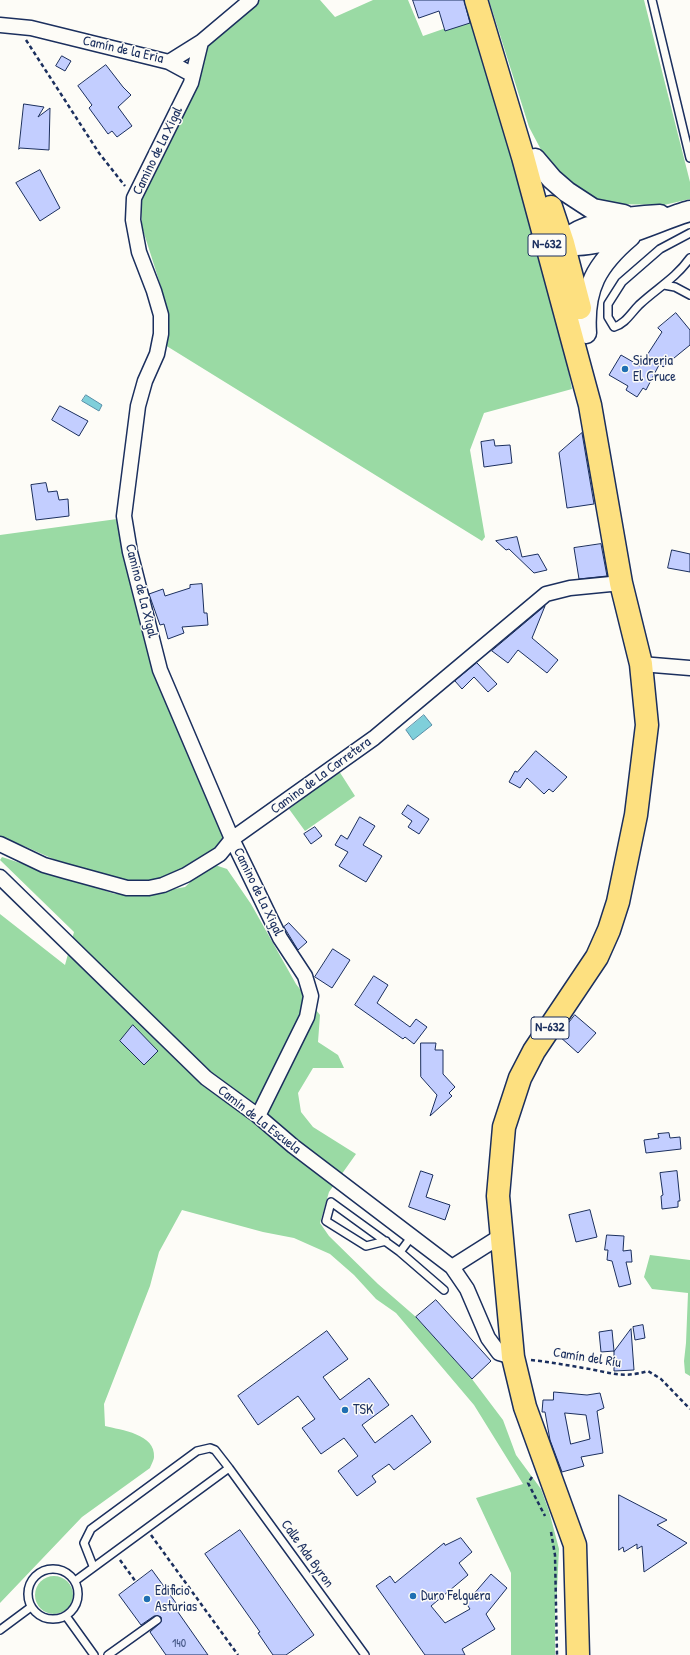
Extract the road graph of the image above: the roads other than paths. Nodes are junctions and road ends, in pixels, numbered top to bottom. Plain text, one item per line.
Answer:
1 (251, 0) edge
2 (476, 0) edge
3 (652, 0) edge
4 (0, 25) edge
5 (201, 42) junction
6 (169, 62) junction
7 (193, 75) junction
8 (529, 158) junction
9 (690, 158) edge
10 (685, 212) edge
11 (635, 222) junction
12 (690, 233) edge
13 (563, 243) junction
14 (690, 258) edge
15 (664, 285) junction
16 (690, 295) edge
17 (578, 333) junction
18 (621, 583) junction
19 (641, 664) junction
20 (690, 668) edge
21 (232, 839) junction
22 (0, 844) edge
23 (0, 877) edge
24 (258, 1116) junction
25 (412, 1236) junction
26 (500, 1236) junction
27 (386, 1241) junction
28 (400, 1252) junction
29 (452, 1267) junction
30 (444, 1290) dead end
31 (513, 1357) junction
32 (229, 1468) junction
33 (93, 1566) junction
34 (75, 1581) junction
35 (31, 1607) junction
36 (66, 1616) junction
37 (157, 1620) dead end
38 (0, 1630) edge
39 (94, 1655) edge
40 (108, 1655) edge
41 (365, 1655) edge
42 (578, 1655) edge

1 - 5 street, Camín de la Eria
2 - 8 highway, N-632
3 - 9 lane
4 - 6 street, Camín de la Eria
5 - 6 street, Camín de la Eria
5 - 7 street, Camino de La Xigal
6 - 7 street
7 - 21 street, Camino de La Xigal
8 - 11 street
8 - 13 highway
8 - 17 highway, N-632
10 - 11 street
11 - 13 street
11 - 17 street
12 - 15 lane
13 - 17 highway
14 - 15 lane
15 - 16 lane
17 - 18 highway, N-632
18 - 19 highway, N-632
18 - 21 street, Camino de La Carretera
19 - 20 street
19 - 26 highway, N-632
21 - 22 street, Camino de La Carretera
21 - 24 street, Camino de La Xigal
23 - 24 street, Camín de La Escuela
24 - 25 street, Camín de La Escuela
25 - 28 lane
25 - 29 street, Camín de La Escuela
26 - 29 street
26 - 31 highway, N-632
27 - 27 lane
27 - 28 lane
28 - 30 lane
29 - 31 street, Camín de La Escuela
31 - 42 highway, N-632
32 - 33 lane
32 - 33 lane, Calle Ada Byron
32 - 41 lane, Calle Ada Byron
33 - 34 lane
34 - 35 lane
34 - 36 lane
35 - 36 lane
35 - 38 lane
36 - 39 lane
37 - 40 lane

